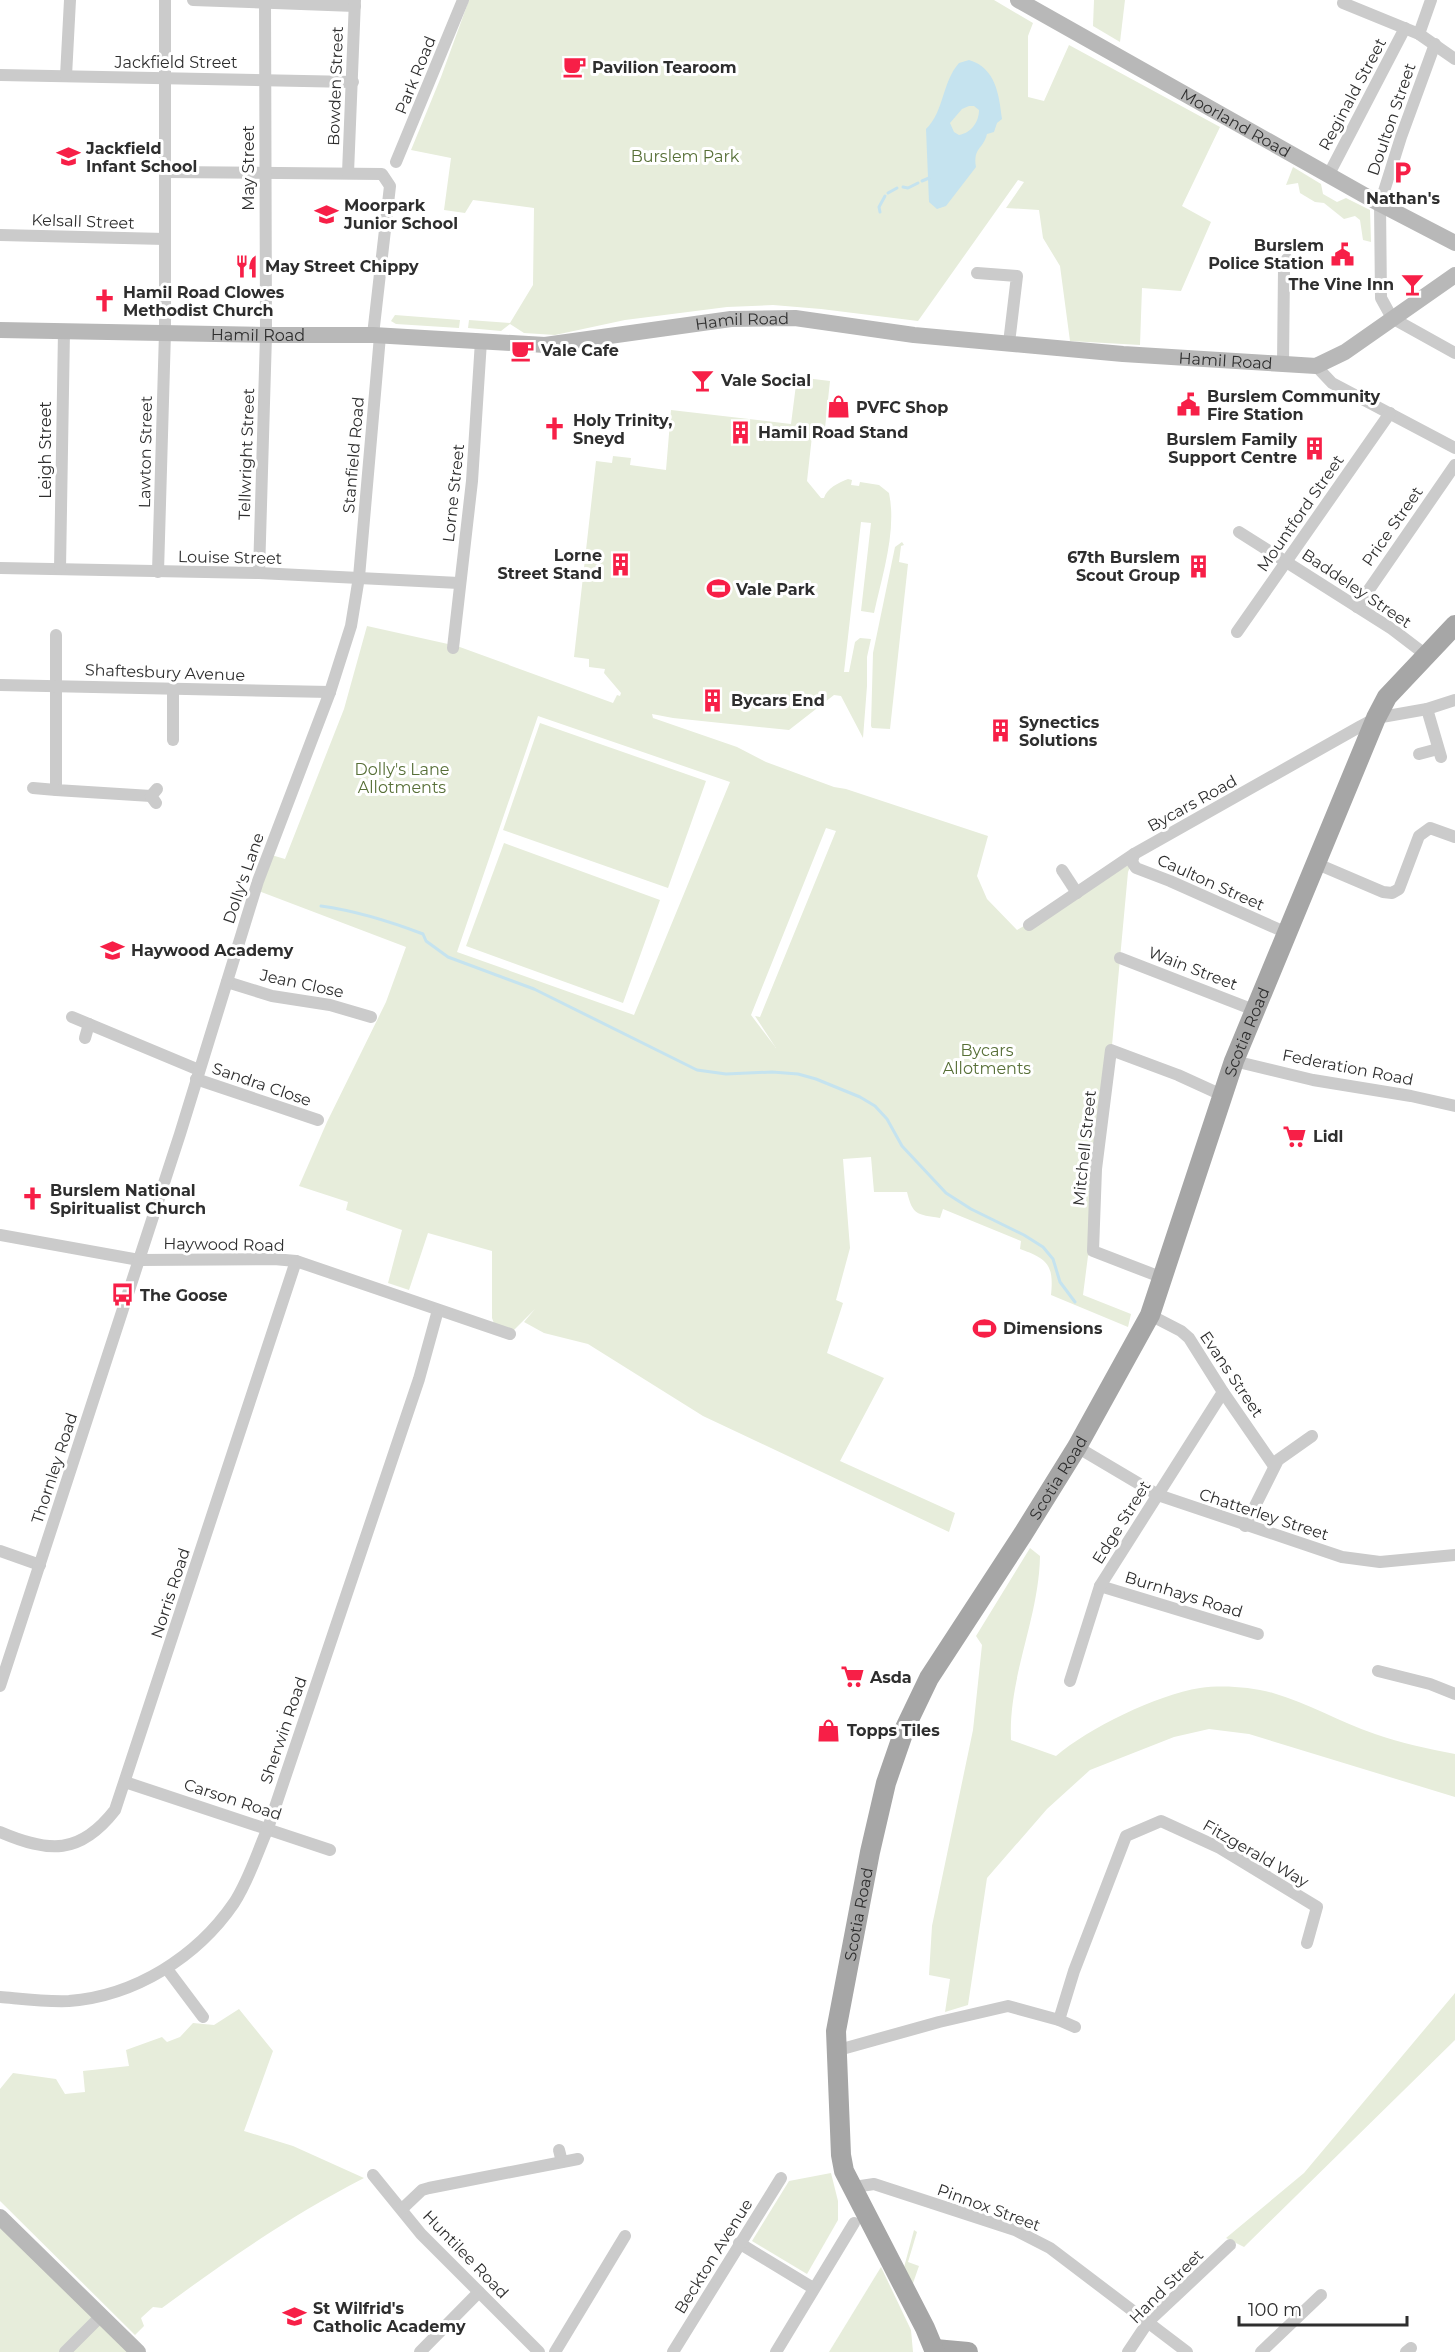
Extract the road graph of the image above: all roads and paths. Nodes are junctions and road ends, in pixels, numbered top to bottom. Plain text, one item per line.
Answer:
1 (70, 0) edge
2 (165, 0) edge
3 (193, 0) edge
4 (463, 0) edge
5 (1018, 0) edge
6 (1431, 0) edge
7 (265, 2) edge
8 (355, 3) edge
9 (1343, 3) dead end
10 (1405, 28) junction
11 (1419, 34) junction
12 (1435, 44) junction
13 (1455, 59) edge
14 (0, 75) edge
15 (66, 76) junction
16 (164, 78) junction
17 (265, 78) junction
18 (353, 82) junction
19 (396, 162) dead end
20 (165, 172) junction
21 (264, 172) junction
22 (348, 173) junction
23 (1329, 174) junction
24 (1380, 204) junction
25 (0, 235) edge
26 (165, 239) junction
27 (1455, 243) edge
28 (1287, 259) dead end
29 (977, 273) dead end
30 (1455, 275) edge
31 (1387, 311) junction
32 (0, 330) edge
33 (64, 331) junction
34 (165, 333) junction
35 (266, 335) junction
36 (377, 335) junction
37 (481, 341) junction
38 (1010, 344) junction
39 (1455, 353) edge
40 (1282, 364) junction
41 (1316, 366) junction
42 (1390, 413) junction
43 (1455, 448) edge
44 (1455, 465) edge
45 (1239, 532) dead end
46 (1287, 561) junction
47 (0, 568) edge
48 (60, 569) junction
49 (158, 572) junction
50 (259, 573) junction
51 (359, 577) junction
52 (459, 583) junction
53 (1357, 607) junction
54 (1455, 625) edge
55 (1237, 632) dead end
56 (56, 635) dead end
57 (453, 648) dead end
58 (1426, 655) junction
59 (0, 685) edge
60 (57, 685) junction
61 (173, 689) junction
62 (330, 692) junction
63 (1455, 700) edge
64 (1427, 709) junction
65 (1376, 718) junction
66 (173, 740) dead end
67 (1419, 754) dead end
68 (33, 789) dead end
69 (56, 790) junction
70 (154, 796) dead end
71 (1455, 837) edge
72 (1134, 854) junction
73 (1315, 863) junction
74 (1062, 870) dead end
75 (1080, 891) junction
76 (1029, 925) dead end
77 (1287, 933) junction
78 (1120, 958) dead end
79 (227, 982) junction
80 (1254, 1010) junction
81 (72, 1017) dead end
82 (370, 1017) dead end
83 (89, 1024) junction
84 (85, 1038) dead end
85 (1234, 1061) junction
86 (197, 1074) junction
87 (1224, 1096) junction
88 (1455, 1106) edge
89 (318, 1120) dead end
90 (0, 1234) edge
91 (139, 1260) junction
92 (296, 1261) junction
93 (1163, 1278) junction
94 (438, 1310) junction
95 (1150, 1315) junction
96 (510, 1334) dead end
97 (1223, 1392) junction
98 (1312, 1436) dead end
99 (1077, 1447) junction
100 (1274, 1466) junction
101 (1158, 1495) junction
102 (1245, 1526) junction
103 (0, 1551) edge
104 (1455, 1555) edge
105 (40, 1565) junction
106 (1101, 1586) junction
107 (1258, 1634) dead end
108 (1378, 1671) dead end
109 (1070, 1681) dead end
110 (0, 1686) edge
111 (1455, 1694) edge
112 (125, 1782) junction
113 (267, 1828) junction
114 (0, 1832) edge
115 (330, 1850) dead end
116 (1307, 1943) dead end
117 (167, 1969) junction
118 (0, 1997) edge
119 (203, 2017) dead end
120 (1059, 2020) junction
121 (1075, 2027) dead end
122 (836, 2051) junction
123 (559, 2150) dead end
124 (578, 2159) dead end
125 (562, 2162) junction
126 (373, 2175) dead end
127 (781, 2178) dead end
128 (854, 2187) junction
129 (402, 2209) junction
130 (0, 2217) edge
131 (854, 2223) dead end
132 (625, 2236) dead end
133 (740, 2243) junction
134 (1230, 2245) dead end
135 (813, 2288) junction
136 (479, 2292) junction
137 (1321, 2295) dead end
138 (102, 2315) junction
139 (1148, 2322) junction
140 (935, 2351) edge
141 (65, 2352) edge
142 (138, 2352) edge
143 (420, 2352) edge
144 (539, 2352) edge
145 (555, 2352) edge
146 (674, 2352) edge
147 (776, 2352) edge
148 (968, 2352) edge
149 (1128, 2352) edge
150 (1187, 2352) edge
151 (1261, 2352) edge

1 - 15 street
2 - 16 street, Lawton Street
3 - 7 street
4 - 19 street, Park Road
5 - 23 street, Moorland Road
6 - 11 street
7 - 8 street
7 - 17 street, May Street
8 - 18 street, Bowden Street
9 - 10 street
10 - 11 street
10 - 23 street, Reginald Street
11 - 12 street
12 - 13 street
12 - 24 street, Doulton Street
14 - 15 street, Jackfield Street
15 - 16 street, Jackfield Street
16 - 17 street, Jackfield Street
16 - 20 street, Lawton Street
17 - 18 street, Jackfield Street
17 - 21 street, May Street
18 - 22 street, Bowden Street
20 - 21 street
20 - 26 street, Lawton Street
21 - 22 street
21 - 35 street, May Street
22 - 36 street
23 - 24 street, Moorland Road
24 - 27 street, Moorland Road
24 - 31 street, Doulton Street
25 - 26 street, Kelsall Street
26 - 34 street, Lawton Street
28 - 40 street
29 - 38 street
30 - 31 street, Hamil Road
31 - 39 street
31 - 41 street, Hamil Road
32 - 33 street, Hamil Road
33 - 34 street, Hamil Road
33 - 48 street, Leigh Street
34 - 35 street, Hamil Road
34 - 49 street, Lawton Street
35 - 36 street, Hamil Road
35 - 50 street, Tellwright Street
36 - 37 street, Hamil Road
36 - 51 street, Stanfield Road
37 - 38 street, Hamil Road
37 - 52 street, Lorne Street
38 - 40 street, Hamil Road
40 - 41 street, Hamil Road
41 - 42 street
42 - 43 street
42 - 46 street, Mountford Street
44 - 53 street, Price Street
45 - 46 street, Baddeley Street
46 - 53 street, Baddeley Street
46 - 55 street, Mountford Street
47 - 48 street, Louise Street
48 - 49 street, Louise Street
49 - 50 street, Louise Street
50 - 51 street, Louise Street
51 - 52 street, Louise Street
51 - 62 street, Dolly's Lane
52 - 57 street, Lorne Street
53 - 58 street, Baddeley Street
54 - 58 main road, Scotia Road
56 - 60 street
58 - 65 main road, Scotia Road
59 - 60 street, Shaftesbury Avenue
60 - 61 street, Shaftesbury Avenue
60 - 69 street
61 - 62 street, Shaftesbury Avenue
61 - 66 street
62 - 79 street, Dolly's Lane
63 - 64 street, Bycars Road
64 - 65 street, Bycars Road
64 - 67 street
65 - 72 street, Bycars Road
65 - 73 main road, Scotia Road
68 - 69 street
69 - 70 street
71 - 73 street
72 - 75 street, Bycars Road
72 - 77 street, Caulton Street
73 - 77 main road, Scotia Road
74 - 75 street
75 - 76 street, Bycars Road
77 - 80 main road, Scotia Road
78 - 80 street, Wain Street
79 - 82 street, Jean Close
79 - 86 street, Dolly's Lane
80 - 85 main road, Scotia Road
81 - 83 street, Sandra Close
83 - 84 street
83 - 86 street, Sandra Close
85 - 87 main road, Scotia Road
85 - 88 street, Federation Road
86 - 89 street, Sandra Close
86 - 91 street, Dolly's Lane
87 - 93 main road, Scotia Road
87 - 93 street, Mitchell Street
90 - 91 street, Haywood Road
91 - 92 street, Haywood Road
91 - 105 street, Thornley Road
92 - 94 street, Haywood Road
92 - 112 street, Norris Road
93 - 95 main road, Scotia Road
94 - 96 street, Haywood Road
94 - 113 street, Sherwin Road
95 - 97 street, Evans Street
95 - 99 main road, Scotia Road
97 - 100 street, Evans Street
97 - 101 street, Edge Street
98 - 100 street
99 - 101 street, Chatterley Street
99 - 122 main road, Scotia Road
100 - 102 street
101 - 102 street, Chatterley Street
101 - 106 street, Edge Street
102 - 104 street, Chatterley Street
103 - 105 street
105 - 110 street, Thornley Road
106 - 107 street, Burnhays Road
106 - 109 street, Edge Street
108 - 111 street
112 - 113 street, Carson Road
112 - 114 street, Norris Road
113 - 115 street, Carson Road
113 - 117 street, Sherwin Road
116 - 120 street, Fitzgerald Way
117 - 118 street, Sherwin Road
117 - 119 street
120 - 121 street
120 - 122 street
122 - 128 main road, Scotia Road
123 - 125 street
124 - 125 street
125 - 129 street
126 - 129 street, Huntilee Road
127 - 133 street, Beckton Avenue
128 - 139 street, Pinnox Street
128 - 140 main road, Scotia Road
129 - 136 street, Huntilee Road
130 - 138 street
131 - 135 street
132 - 145 street
133 - 135 street
133 - 146 street, Beckton Avenue
134 - 139 street, Hand Street
135 - 147 street
136 - 143 street
136 - 144 street, Huntilee Road
137 - 151 street
138 - 141 street
138 - 142 street
139 - 149 street, Hand Street
139 - 150 street, Pinnox Street
140 - 148 main road

